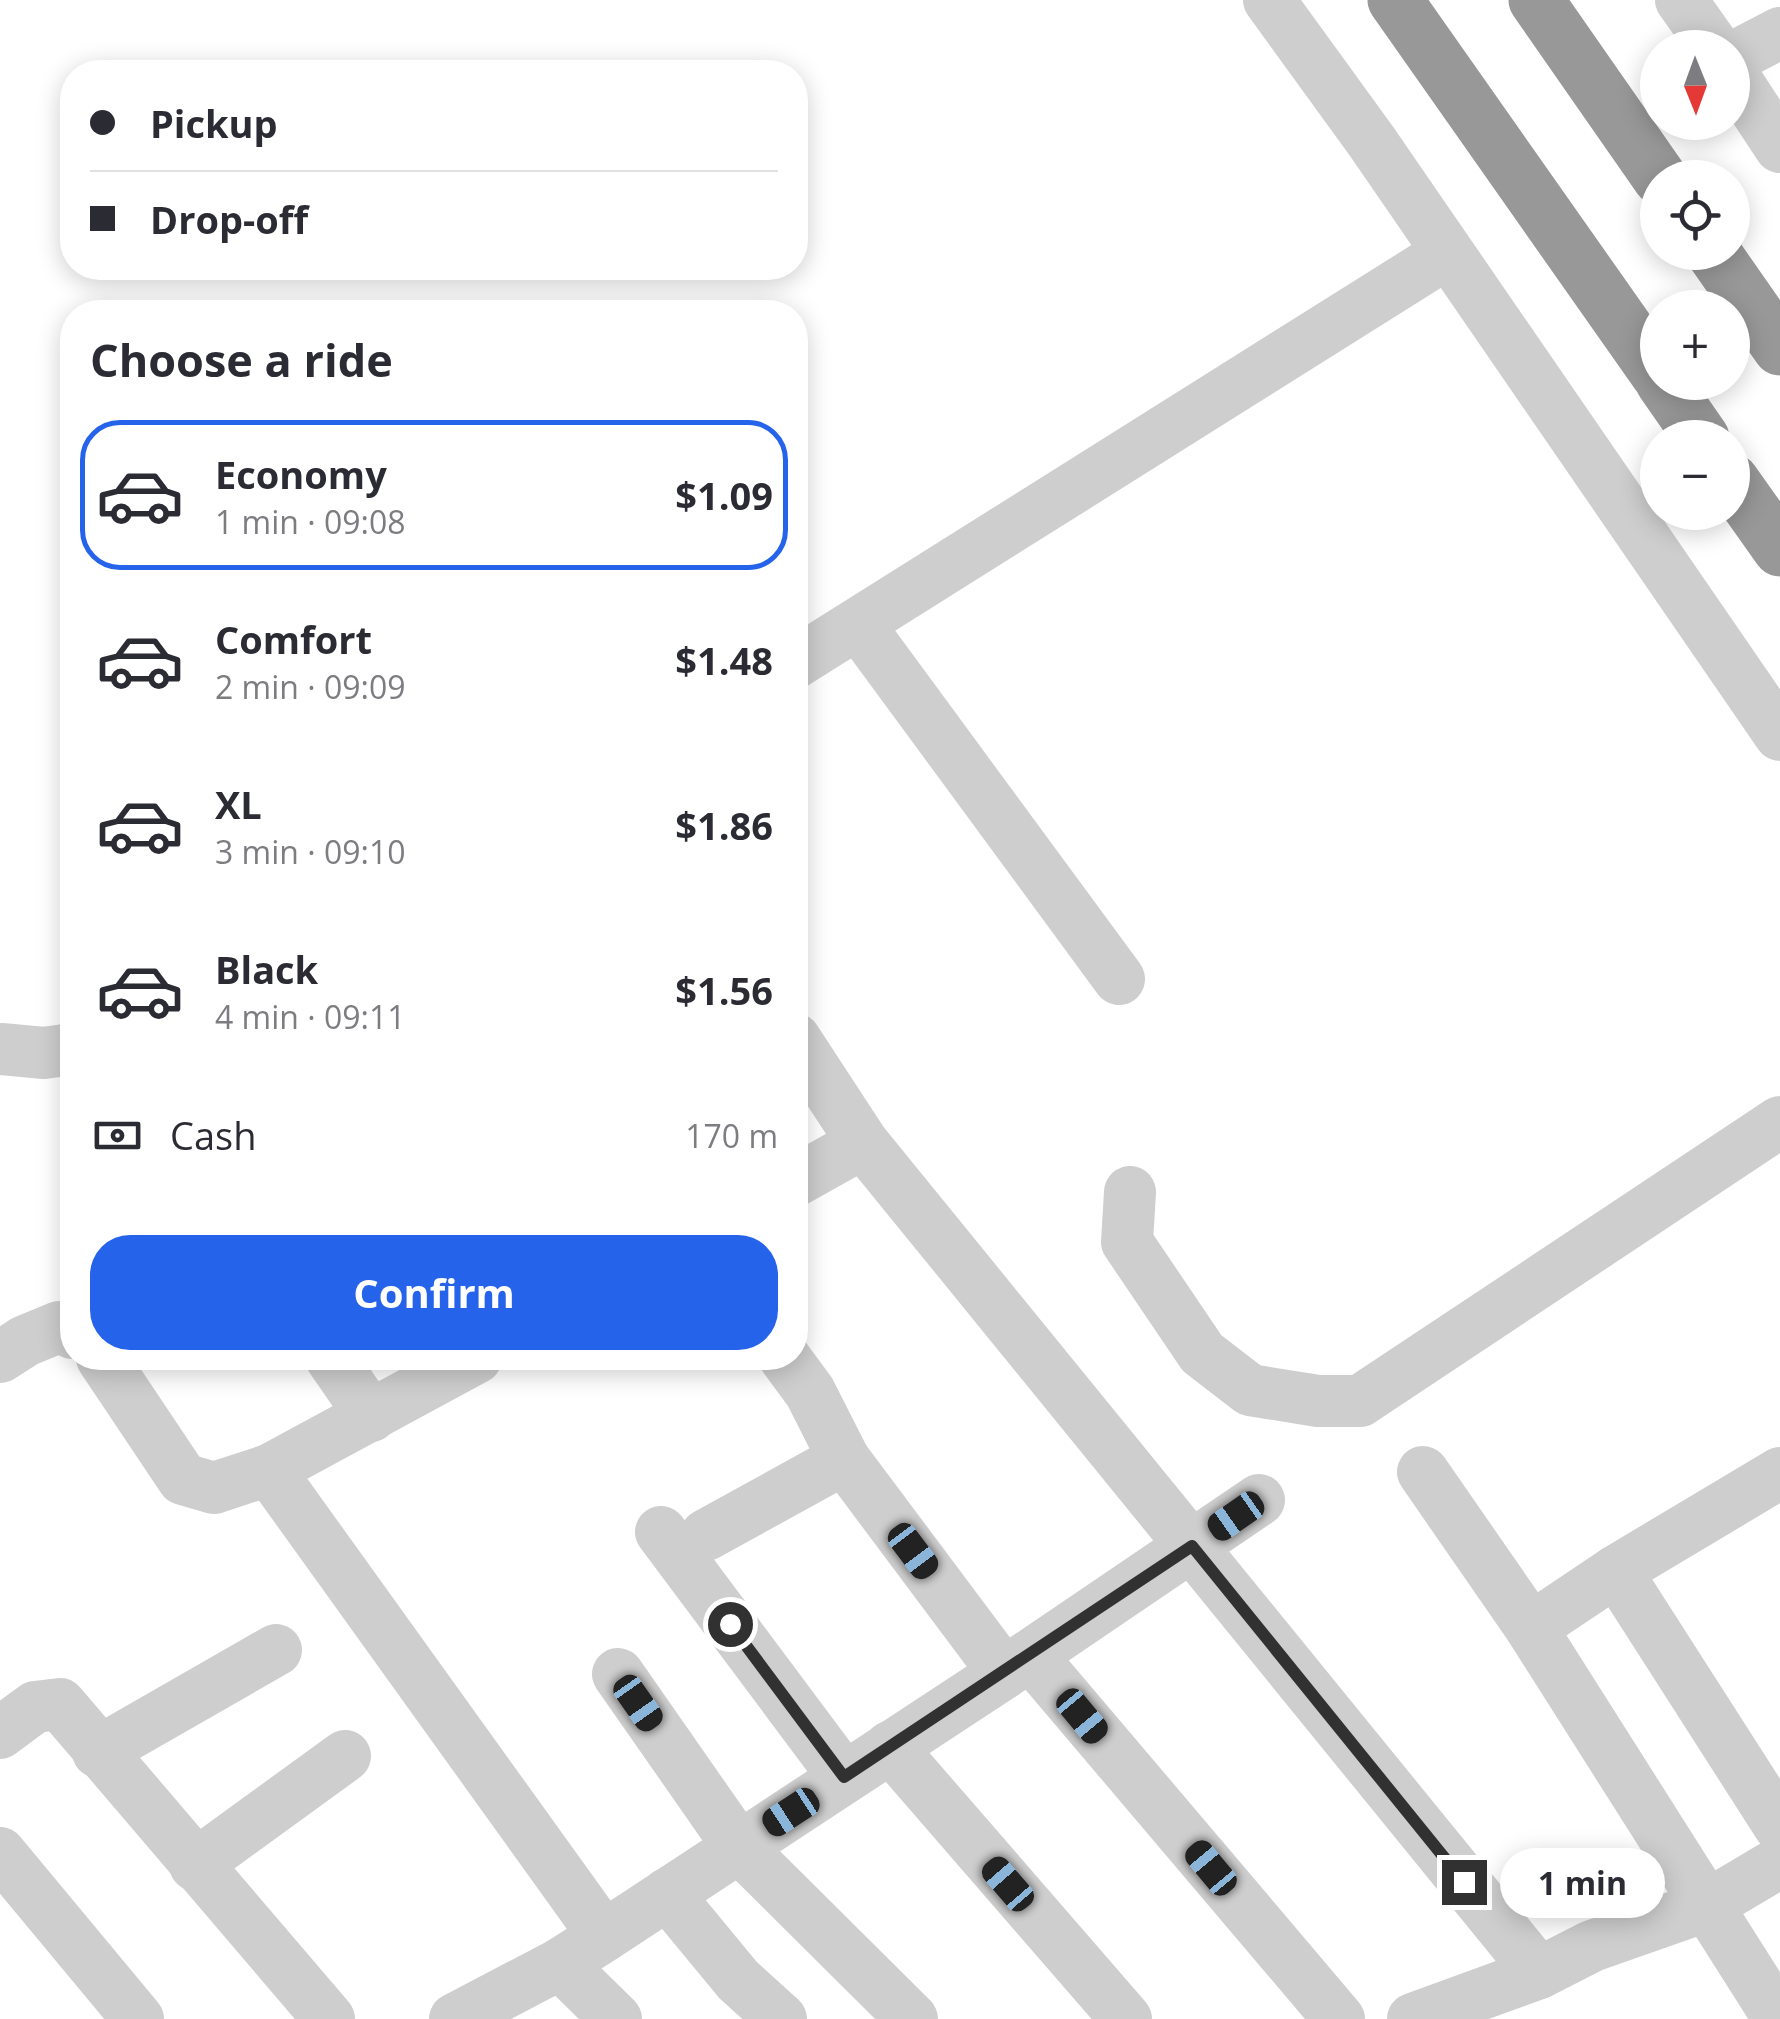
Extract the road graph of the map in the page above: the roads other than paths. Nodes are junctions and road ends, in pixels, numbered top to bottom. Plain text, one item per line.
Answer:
1 (1269, 0) edge
2 (1396, 0) edge
3 (1536, 0) edge
4 (1681, 0) edge
5 (1702, 30) edge
6 (1780, 33) edge
7 (1750, 49) edge
8 (1750, 102) edge
9 (1780, 148) edge
10 (1647, 160) edge
11 (1446, 254) junction
12 (1726, 270) edge
13 (1640, 348) edge
14 (1780, 348) edge
15 (1750, 506) edge
16 (1780, 549) edge
17 (858, 624) junction
18 (808, 655) edge
19 (1780, 734) edge
20 (1119, 979) dead end
21 (1, 1049) edge
22 (60, 1051) edge
23 (808, 1058) edge
24 (1780, 1122) edge
25 (863, 1143) junction
26 (808, 1174) edge
27 (1130, 1192) dead end
28 (60, 1327) edge
29 (0, 1358) edge
30 (110, 1370) edge
31 (339, 1370) edge
32 (454, 1370) edge
33 (794, 1370) edge
34 (371, 1416) junction
35 (844, 1459) junction
36 (270, 1470) junction
37 (1423, 1472) dead end
38 (1774, 1490) edge
39 (1258, 1500) dead end
40 (1192, 1546) junction
41 (1616, 1571) junction
42 (1531, 1628) junction
43 (276, 1650) dead end
44 (1018, 1664) junction
45 (618, 1674) dead end
46 (0, 1733) edge
47 (890, 1747) junction
48 (98, 1752) junction
49 (345, 1756) dead end
50 (844, 1777) junction
51 (1780, 1828) edge
52 (738, 1846) junction
53 (0, 1853) edge
54 (1780, 1862) edge
55 (195, 1865) junction
56 (666, 1894) junction
57 (1706, 1906) junction
58 (604, 1936) junction
59 (560, 1964) junction
60 (1516, 1994) edge
61 (138, 2019) edge
62 (329, 2019) edge
63 (455, 2019) edge
64 (616, 2019) edge
65 (781, 2019) edge
66 (912, 2019) edge
67 (1126, 2019) edge
68 (1340, 2019) edge
69 (1414, 2019) edge
70 (1779, 2019) edge

1 - 11 street
2 - 13 highway
3 - 10 highway
4 - 5 street
6 - 7 street
8 - 9 street
11 - 17 street
11 - 19 street
12 - 14 highway
15 - 16 highway
17 - 18 street
17 - 20 street
21 - 22 street
23 - 25 street
24 - 27 street
25 - 26 street
25 - 40 street
28 - 29 street
30 - 36 street
31 - 34 street
32 - 34 street
33 - 35 street
34 - 36 street
35 - 44 street
35 - 50 street
36 - 58 street
37 - 42 street
38 - 41 street
39 - 40 street
40 - 44 street
40 - 60 street
41 - 42 street
41 - 51 street
42 - 57 street
43 - 48 street
44 - 47 street
44 - 68 street
45 - 52 street
46 - 48 street
47 - 50 street
47 - 67 street
48 - 55 street
49 - 55 street
50 - 52 street
52 - 56 street
52 - 66 street
53 - 61 street
54 - 57 street
55 - 62 street
56 - 58 street
56 - 65 street
57 - 60 street
57 - 70 street
58 - 59 street
59 - 63 street
59 - 64 street
60 - 69 street

